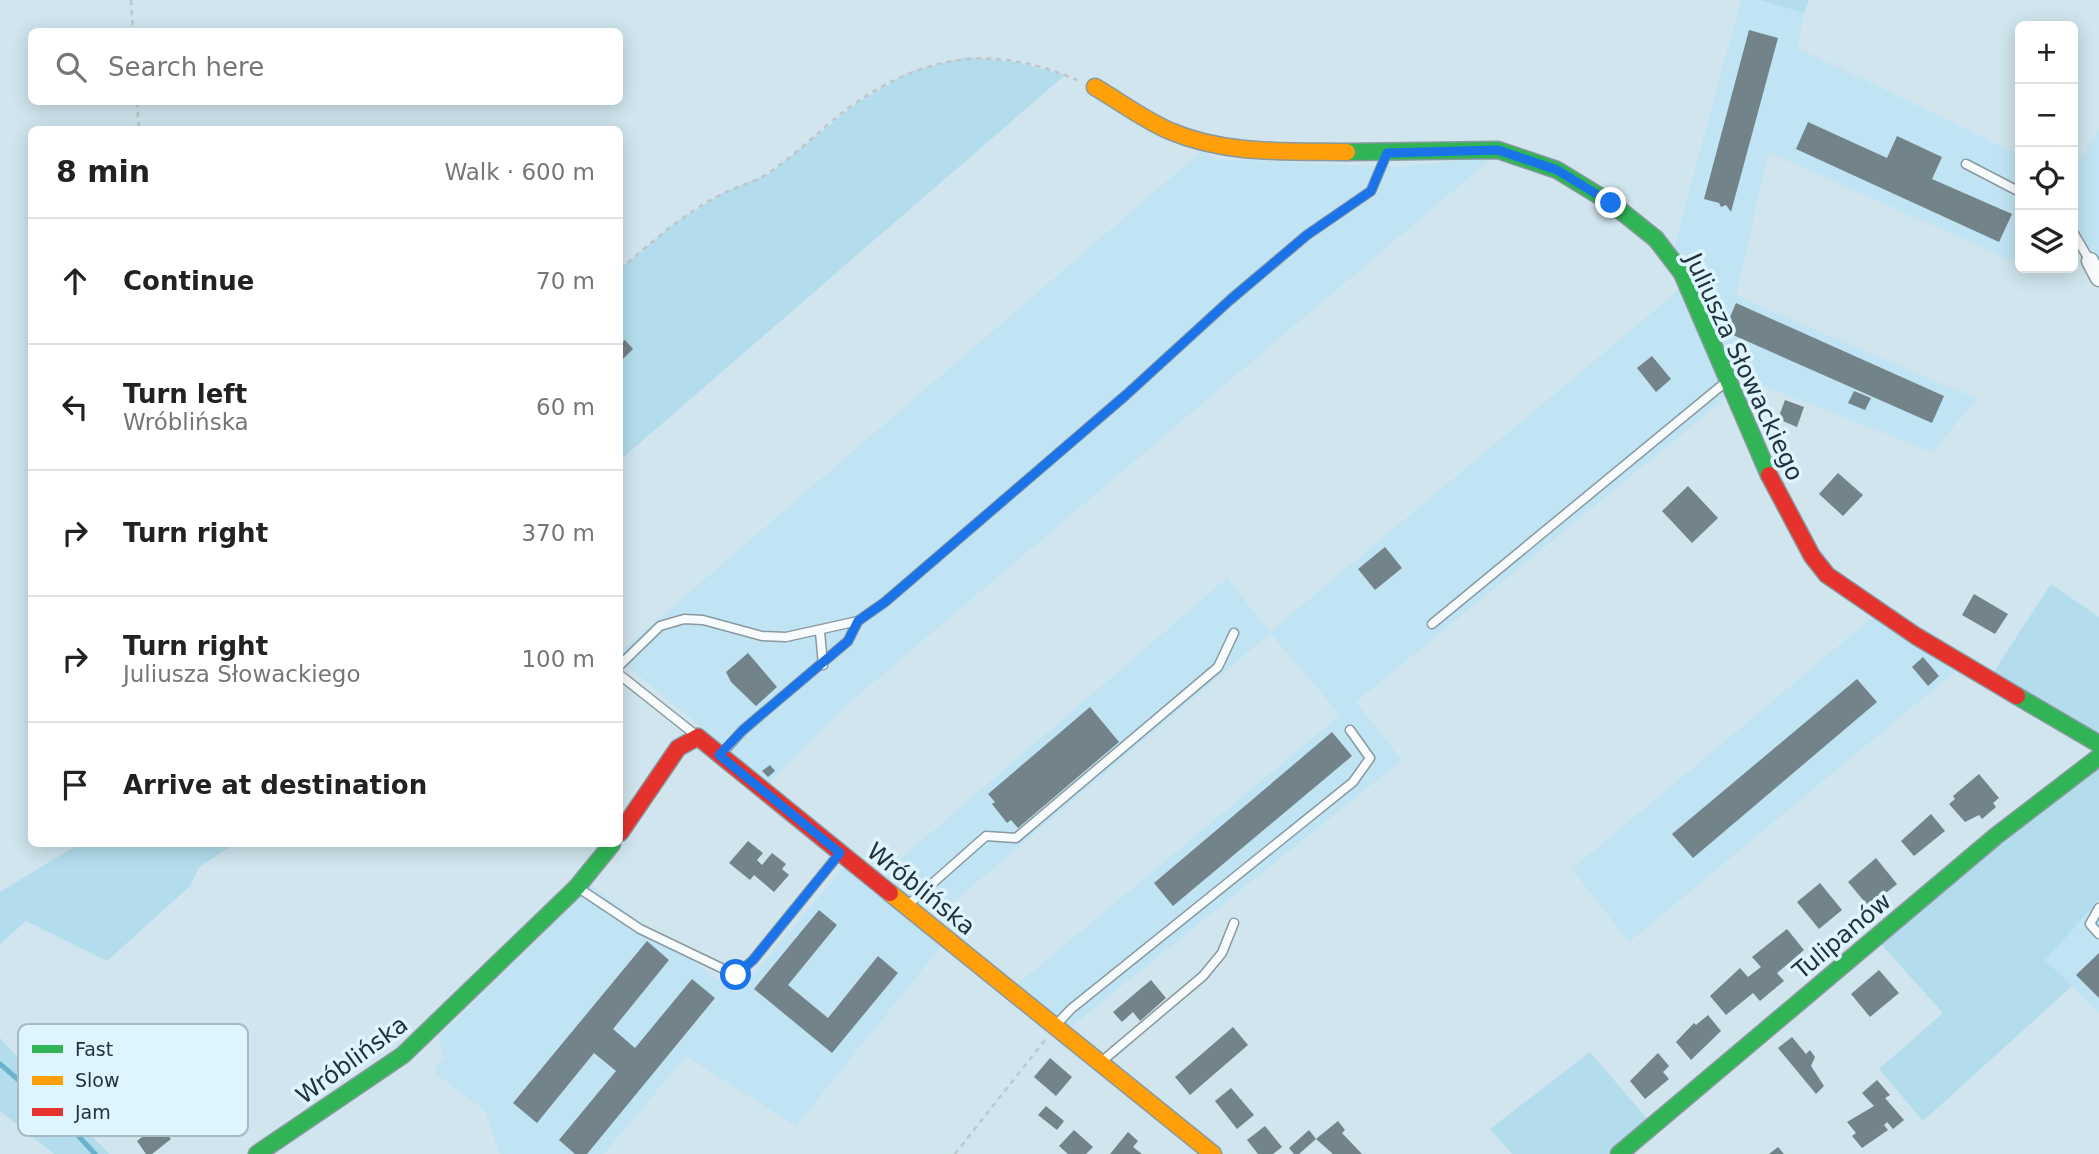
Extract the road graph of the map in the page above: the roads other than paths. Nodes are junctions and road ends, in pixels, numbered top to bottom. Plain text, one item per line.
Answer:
1 (1095, 87) road end
2 (1387, 153) junction
3 (1966, 164) dead end
4 (2015, 189) edge
5 (2078, 241) edge
6 (2090, 261) joint
7 (2099, 278) edge
8 (1727, 381) junction
9 (858, 621) junction
10 (1432, 624) dead end
11 (820, 632) junction
12 (1234, 633) dead end
13 (623, 662) edge
14 (823, 665) junction
15 (623, 677) edge
16 (1350, 730) dead end
17 (698, 737) junction
18 (2099, 744) edge
19 (719, 755) junction
20 (2099, 757) edge
21 (623, 829) edge
22 (610, 847) edge
23 (840, 853) junction
24 (577, 887) junction
25 (907, 907) junction
26 (2099, 908) edge
27 (1234, 923) dead end
28 (2099, 934) edge
29 (1055, 1026) junction
30 (1101, 1062) junction
31 (257, 1154) edge
32 (1213, 1154) edge
33 (1619, 1154) edge

1 - 2 street, Juliusza Słowackiego
2 - 8 street, Juliusza Słowackiego
2 - 9 lane
3 - 4 lane
5 - 6 lane
6 - 7 street
8 - 10 lane
8 - 18 street, Juliusza Słowackiego
9 - 11 lane
9 - 14 lane
11 - 13 lane
11 - 14 lane
12 - 25 lane
14 - 19 lane
15 - 17 lane
16 - 29 lane
17 - 19 street, Wróblińska
17 - 21 street
19 - 23 street, Wróblińska
20 - 33 street, Tulipanów
22 - 24 street, Wróblińska
23 - 24 lane
23 - 25 street, Wróblińska
24 - 31 street, Wróblińska
25 - 29 street, Wróblińska
26 - 28 lane
27 - 30 lane
29 - 30 street, Wróblińska
30 - 32 street, Wróblińska

